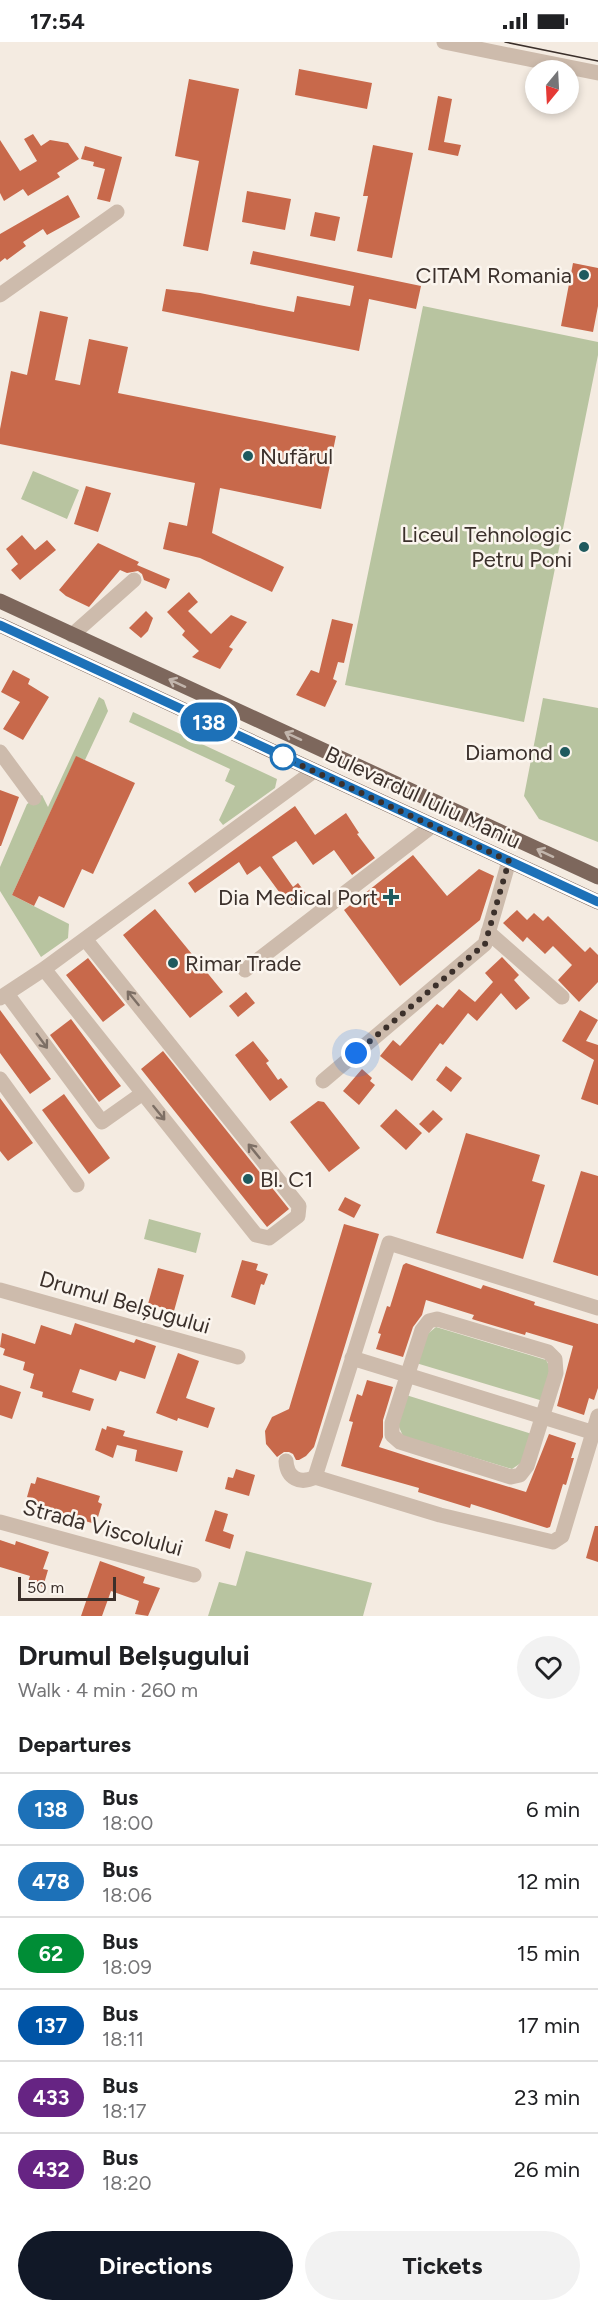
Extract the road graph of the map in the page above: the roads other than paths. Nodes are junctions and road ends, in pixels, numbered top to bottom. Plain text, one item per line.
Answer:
1 (444, 42) edge
2 (598, 73) edge
3 (117, 212) dead end
4 (0, 295) edge
5 (134, 580) dead end
6 (0, 601) edge
7 (0, 625) edge
8 (72, 634) junction
9 (268, 725) junction
10 (258, 746) junction
11 (0, 752) edge
12 (314, 771) junction
13 (34, 798) dead end
14 (432, 825) junction
15 (509, 861) junction
16 (598, 877) edge
17 (598, 902) edge
18 (488, 932) junction
19 (85, 939) junction
20 (44, 969) junction
21 (245, 970) dead end
22 (4, 996) edge
23 (562, 997) dead end
24 (0, 1079) edge
25 (322, 1081) dead end
26 (143, 1093) junction
27 (77, 1185) dead end
28 (0, 1290) edge
29 (598, 1308) edge
30 (238, 1357) dead end
31 (352, 1358) junction
32 (408, 1375) junction
33 (598, 1416) edge
34 (542, 1417) junction
35 (596, 1433) edge
36 (286, 1461) dead end
37 (315, 1477) junction
38 (0, 1522) edge
39 (194, 1575) dead end

1 - 2 street
3 - 4 street
5 - 8 street
6 - 8 main road, Bulevardul Iuliu Maniu
7 - 10 main road, Bulevardul Iuliu Maniu
9 -> 8 main road, Bulevardul Iuliu Maniu
9 - 10 main road
16 -> 9 main road, Bulevardul Iuliu Maniu
10 - 12 main road, Bulevardul Iuliu Maniu
11 - 13 street
12 - 14 main road, Bulevardul Iuliu Maniu
12 - 19 street
14 - 15 main road, Bulevardul Iuliu Maniu
14 - 21 street
15 - 17 main road, Bulevardul Iuliu Maniu
15 - 18 street
18 - 23 street
18 - 25 street
19 - 20 street
26 -> 19 street
20 - 22 street
20 - 26 street
22 -> 26 street
24 - 27 street
28 - 30 street, Drumul Belșugului
29 - 31 street
31 - 32 street
31 - 37 street
32 - 34 street
32 - 34 street
32 - 34 street
33 - 35 street
34 - 35 street
35 - 37 street
36 - 37 street
38 - 39 street, Strada Viscolului

